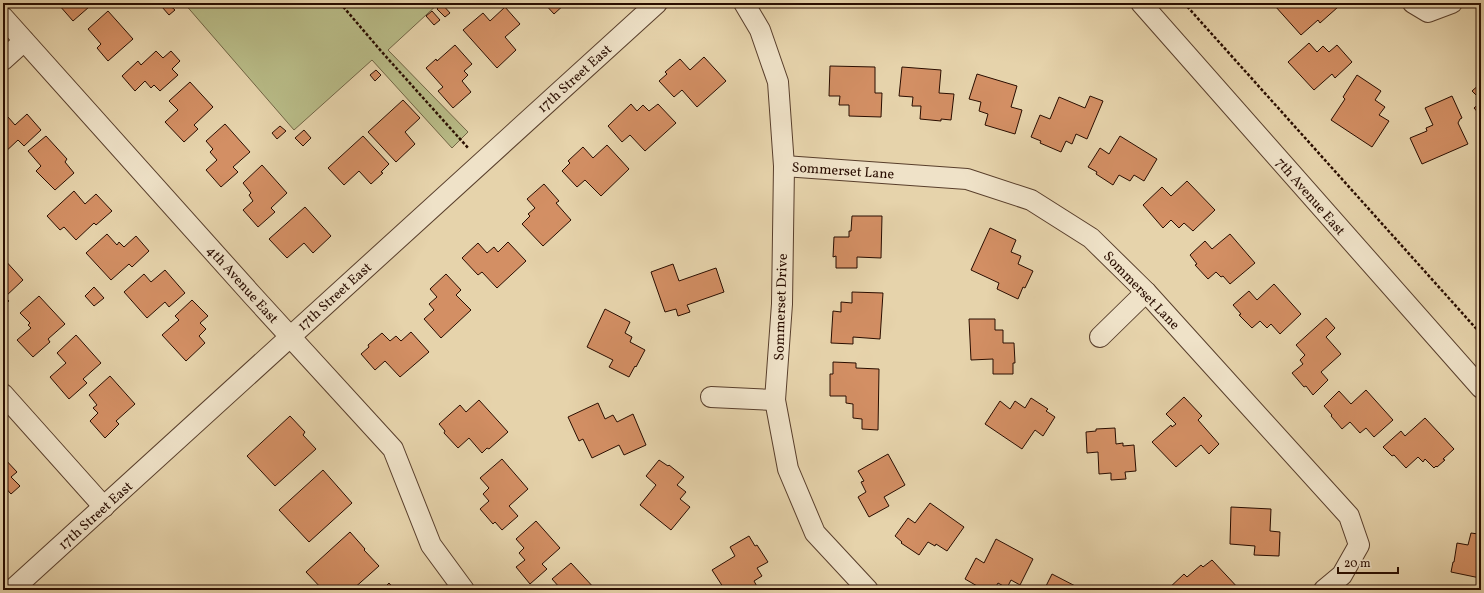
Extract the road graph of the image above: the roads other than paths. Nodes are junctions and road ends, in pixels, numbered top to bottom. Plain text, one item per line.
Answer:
1 (657, 3) edge
2 (744, 3) edge
3 (1141, 3) edge
4 (1413, 3) edge
5 (1452, 3) edge
6 (3, 17) edge
7 (24, 40) junction
8 (3, 60) edge
9 (784, 166) junction
10 (1146, 292) junction
11 (290, 336) junction
12 (1100, 336) dead end
13 (1481, 388) edge
14 (3, 394) edge
15 (711, 397) dead end
16 (775, 400) junction
17 (104, 507) junction
18 (12, 590) edge
19 (464, 590) edge
20 (868, 590) edge
21 (1324, 590) edge

1 - 11 street, 17th Street East
2 - 9 street, Sommerset Drive
3 - 13 street, 7th Avenue East
4 - 5 street
6 - 7 street, 4th Avenue East
7 - 8 street
7 - 11 street, 4th Avenue East
9 - 10 street, Sommerset Lane
9 - 16 street, Sommerset Drive
10 - 12 street
10 - 21 street, Sommerset Lane
11 - 17 street, 17th Street East
11 - 19 street, 4th Avenue East
14 - 17 street
15 - 16 street
16 - 20 street, Sommerset Drive
17 - 18 street, 17th Street East

